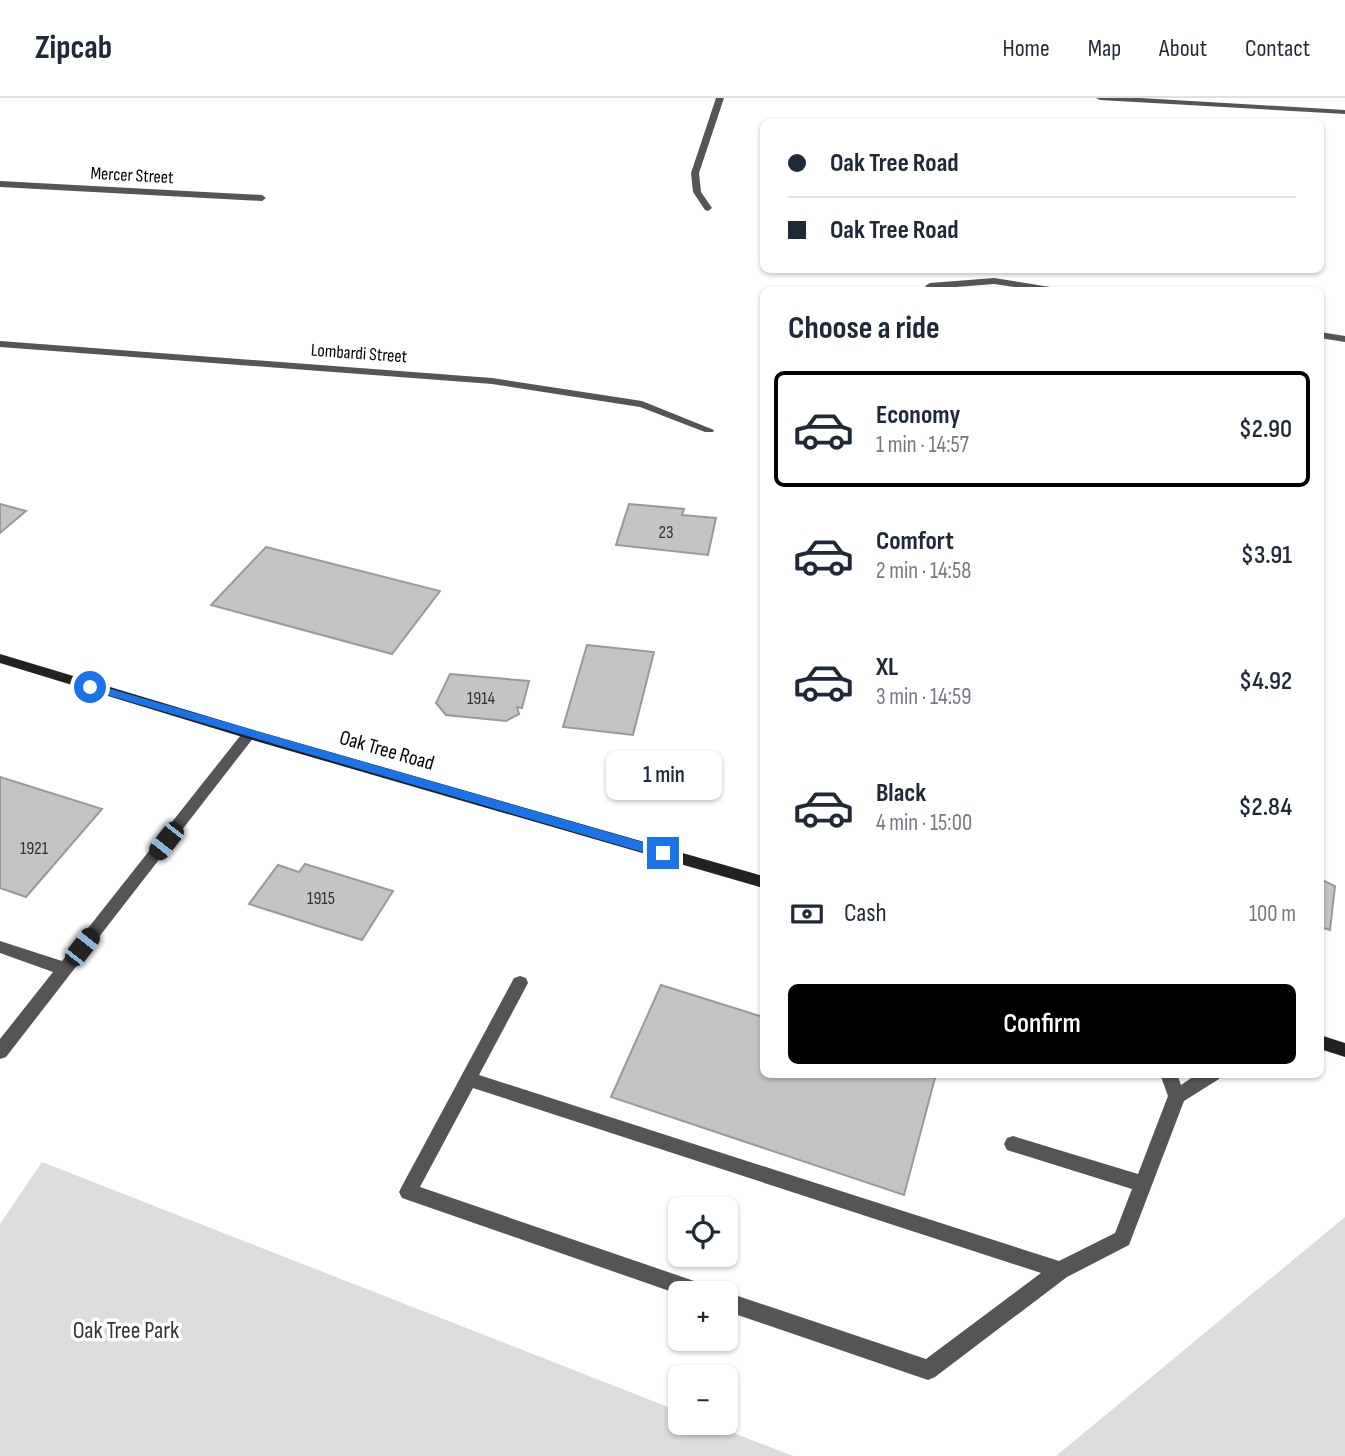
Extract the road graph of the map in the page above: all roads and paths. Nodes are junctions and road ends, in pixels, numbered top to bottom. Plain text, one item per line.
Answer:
1 (720, 98) edge
2 (1100, 98) edge
3 (1345, 111) edge
4 (0, 184) edge
5 (262, 198) dead end
6 (708, 208) dead end
7 (930, 286) dead end
8 (1031, 287) edge
9 (1324, 336) edge
10 (1345, 339) edge
11 (0, 344) edge
12 (709, 430) dead end
13 (0, 658) edge
14 (249, 734) junction
15 (760, 881) edge
16 (0, 947) edge
17 (65, 969) junction
18 (520, 983) dead end
19 (1324, 1043) edge
20 (1345, 1050) edge
21 (0, 1052) edge
22 (1170, 1078) edge
23 (1206, 1078) edge
24 (468, 1079) junction
25 (1177, 1096) junction
26 (1013, 1144) dead end
27 (1143, 1184) junction
28 (1060, 1270) junction
29 (668, 1281) edge
30 (738, 1305) edge

1 - 6 street
2 - 3 street
4 - 5 street, Mercer Street
7 - 8 street
9 - 10 street
11 - 12 street, Lombardi Street
13 - 14 main road, Oak Tree Road
14 - 15 main road, Oak Tree Road
14 - 17 street
16 - 17 street
17 - 21 street
18 - 24 street
19 - 20 main road
22 - 25 street
23 - 25 street
24 - 28 street
24 - 29 street
25 - 27 street
26 - 27 street
27 - 28 street
28 - 30 street

